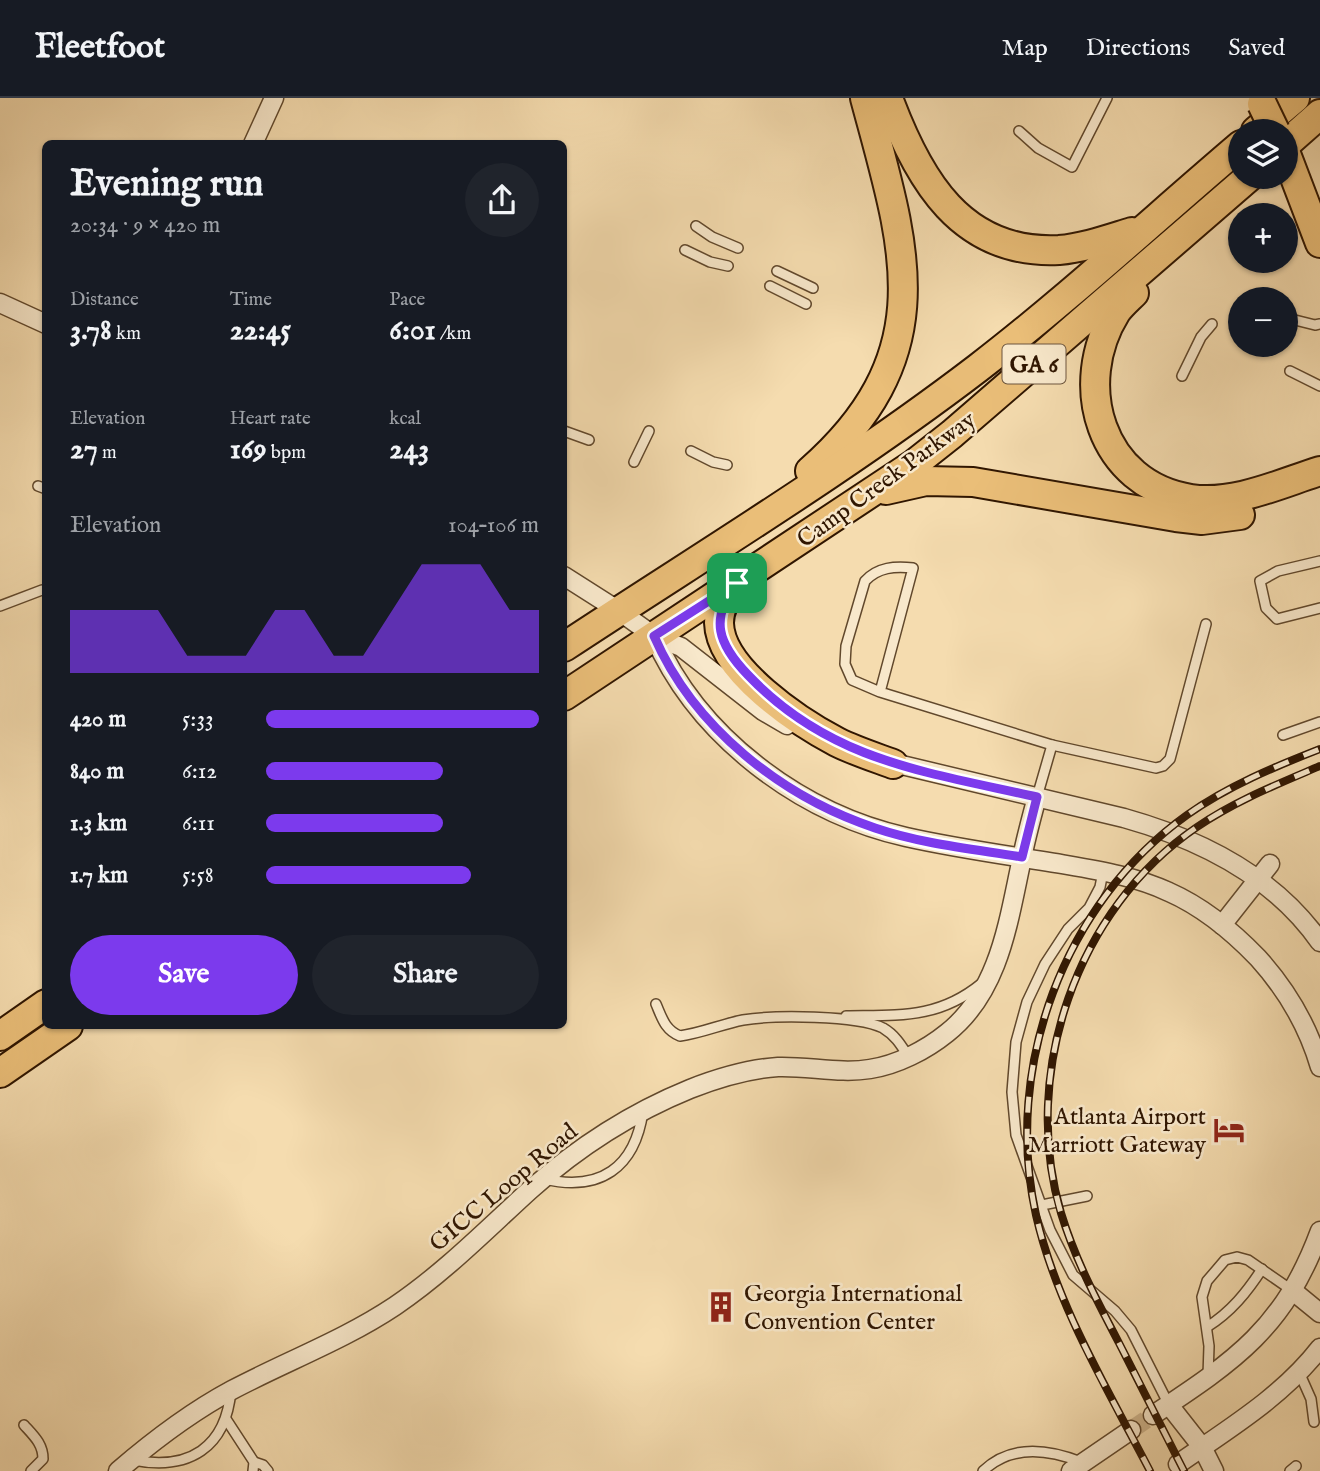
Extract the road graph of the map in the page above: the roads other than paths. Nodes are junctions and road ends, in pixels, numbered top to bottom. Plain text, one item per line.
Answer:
1 (274, 98) edge
2 (865, 98) edge
3 (888, 98) edge
4 (1107, 98) edge
5 (1295, 98) edge
6 (1259, 111) edge
7 (1320, 114) edge
8 (1019, 131) dead end
9 (255, 140) edge
10 (1298, 141) edge
11 (1228, 156) edge
12 (1298, 181) edge
13 (1235, 189) edge
14 (696, 226) dead end
15 (1189, 229) junction
16 (1142, 230) junction
17 (1320, 243) edge
18 (738, 248) dead end
19 (685, 250) dead end
20 (728, 266) dead end
21 (777, 271) dead end
22 (770, 286) dead end
23 (814, 288) dead end
24 (0, 303) edge
25 (806, 304) dead end
26 (1298, 321) edge
27 (42, 322) edge
28 (1212, 324) dead end
29 (1320, 324) edge
30 (1290, 371) dead end
31 (1182, 376) dead end
32 (1320, 386) edge
33 (649, 431) dead end
34 (567, 432) edge
35 (589, 440) dead end
36 (691, 452) dead end
37 (634, 462) dead end
38 (727, 465) dead end
39 (1320, 471) edge
40 (1320, 490) edge
41 (874, 493) junction
42 (738, 533) junction
43 (1320, 561) edge
44 (567, 578) edge
45 (737, 583) junction
46 (42, 590) dead end
47 (0, 606) edge
48 (1320, 608) edge
49 (619, 611) junction
50 (1206, 624) dead end
51 (654, 636) junction
52 (567, 646) edge
53 (880, 692) junction
54 (567, 694) edge
55 (1320, 722) edge
56 (1283, 735) dead end
57 (1052, 745) junction
58 (893, 764) junction
59 (1037, 797) junction
60 (1022, 857) junction
61 (1270, 864) dead end
62 (1103, 872) junction
63 (1257, 879) junction
64 (1222, 925) junction
65 (1320, 942) edge
66 (996, 966) junction
67 (656, 1004) dead end
68 (42, 1007) edge
69 (800, 1017) junction
70 (64, 1029) edge
71 (0, 1036) edge
72 (908, 1056) junction
73 (1320, 1067) edge
74 (0, 1073) edge
75 (643, 1111) junction
76 (544, 1179) junction
77 (1087, 1196) dead end
78 (1042, 1205) junction
79 (1320, 1231) edge
80 (1262, 1269) junction
81 (1293, 1291) junction
82 (1320, 1313) edge
83 (1207, 1327) junction
84 (1320, 1348) edge
85 (1299, 1372) junction
86 (1208, 1378) junction
87 (231, 1390) junction
88 (1169, 1405) junction
89 (1153, 1415) tunnel mouth
90 (226, 1419) junction
91 (1314, 1422) dead end
92 (24, 1425) dead end
93 (1131, 1430) tunnel mouth
94 (1202, 1447) junction
95 (1178, 1464) dead end
96 (124, 1465) edge
97 (253, 1466) edge
98 (1077, 1467) edge
99 (31, 1471) edge
100 (268, 1471) edge
101 (983, 1471) edge
102 (1214, 1471) edge

1 - 9 street
2 - 42 main road
3 - 16 main road
4 - 8 lane
5 - 6 main road
7 - 10 main road
11 - 16 main road, Camp Creek Parkway / GA 6
12 - 17 main road
13 - 15 main road, Camp Creek Parkway / GA 6
14 - 18 lane
15 - 39 main road
15 - 41 main road, Camp Creek Parkway / GA 6
16 - 42 main road, Camp Creek Parkway / GA 6
19 - 20 lane
21 - 23 lane
22 - 25 lane
24 - 27 street
26 - 29 lane
28 - 31 lane
30 - 32 lane
33 - 37 lane
34 - 35 lane
36 - 38 lane
40 - 41 main road
41 - 45 main road, Camp Creek Parkway / GA 6
42 - 49 main road, Camp Creek Parkway / GA 6
43 - 48 lane
44 - 49 street
45 - 51 main road, Camp Creek Parkway / GA 6
45 - 58 main road
46 - 47 lane
49 - 51 street
49 - 52 main road, Camp Creek Parkway / GA 6
50 - 57 lane
51 - 54 main road, Camp Creek Parkway / GA 6
51 - 58 street
51 - 60 street
53 - 53 lane
53 - 57 lane
55 - 56 lane
57 - 59 lane
58 - 59 street
59 - 60 street, GICC Loop Road
59 - 63 street
60 - 62 street
60 - 66 street, GICC Loop Road
61 - 63 street
62 - 64 street
62 - 78 lane
63 - 64 street
63 - 65 street
64 - 73 street
66 - 69 lane
66 - 72 street, GICC Loop Road
67 - 69 lane
68 - 71 main road
69 - 72 lane
70 - 74 main road
72 - 75 street, GICC Loop Road
75 - 76 street, GICC Loop Road
75 - 76 lane
76 - 87 street, GICC Loop Road
77 - 78 lane
78 - 88 lane
79 - 81 street
80 - 81 lane
80 - 83 lane
80 - 83 lane
81 - 82 street
81 - 86 street
83 - 86 lane
84 - 85 street
85 - 91 lane
85 - 94 street
86 - 88 street
87 - 90 lane
87 - 96 street, GICC Loop Road
88 - 89 street
88 - 94 street
90 - 96 lane
90 - 97 lane
92 - 99 lane
93 - 98 street
94 - 95 street
94 - 102 street
97 - 100 lane
98 - 101 lane

